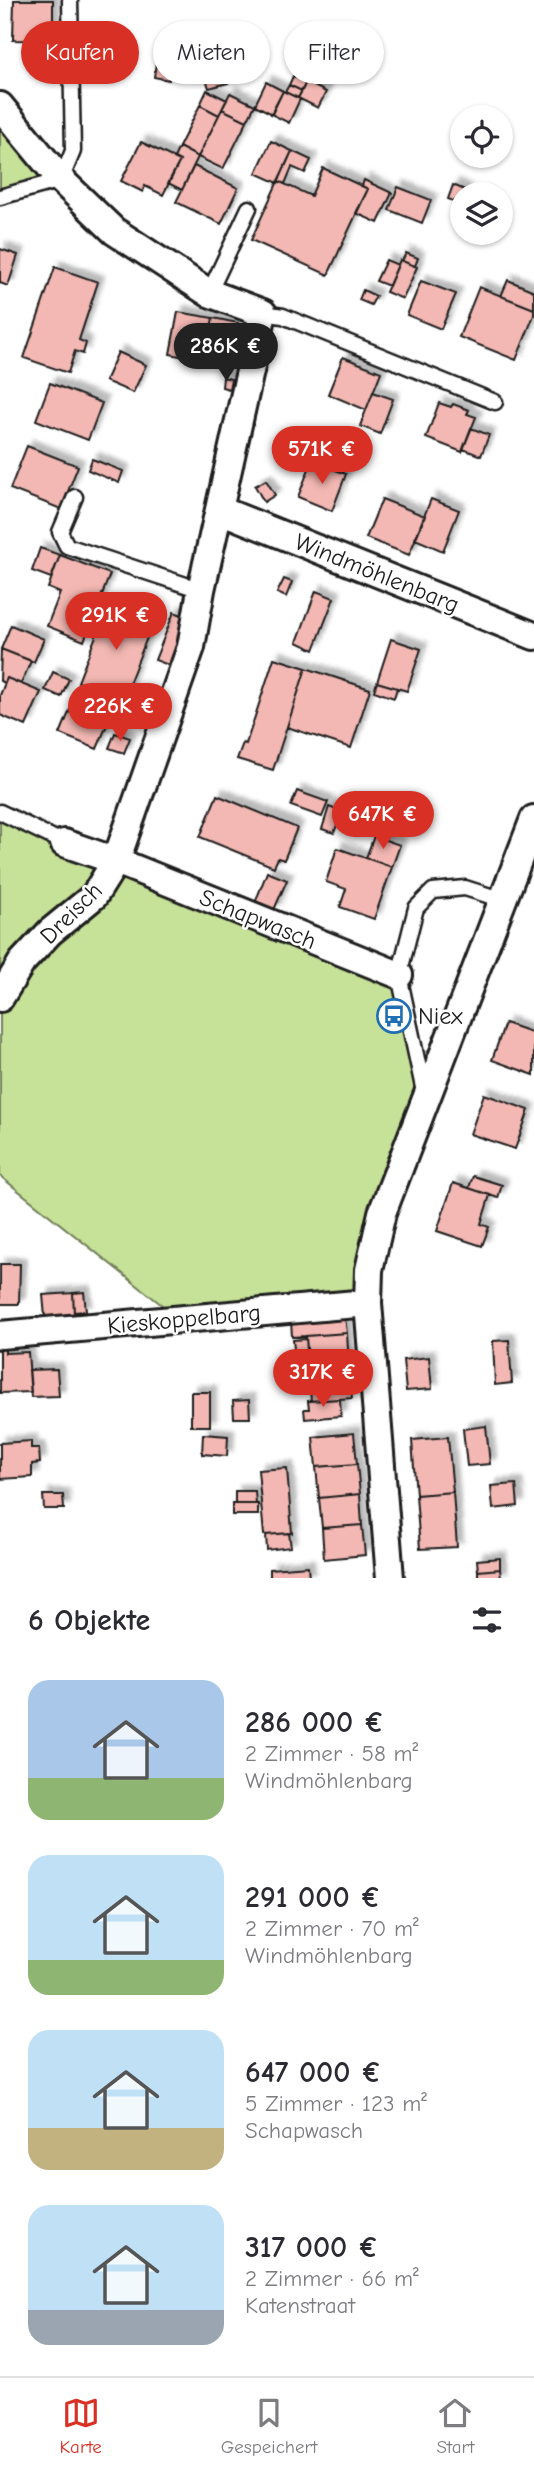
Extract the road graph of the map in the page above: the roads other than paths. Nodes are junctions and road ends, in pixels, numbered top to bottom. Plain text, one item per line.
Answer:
1 (70, 0) edge
2 (0, 106) edge
3 (61, 180) junction
4 (0, 197) edge
5 (249, 208) dead end
6 (209, 293) junction
7 (263, 313) junction
8 (495, 402) dead end
9 (75, 497) dead end
10 (219, 510) junction
11 (201, 590) junction
12 (534, 636) edge
13 (0, 812) edge
14 (534, 819) edge
15 (64, 843) joint
16 (116, 861) junction
17 (503, 900) junction
18 (399, 975) junction
19 (0, 998) edge
20 (425, 1098) junction
21 (368, 1303) junction
22 (0, 1335) edge
23 (390, 1578) edge

1 - 3 lane
2 - 3 street
3 - 4 lane
3 - 6 street
5 - 6 lane
6 - 7 street
7 - 8 lane
7 - 10 street
9 - 11 lane
10 - 11 street
10 - 12 street, Windmöhlenbarg
11 - 16 street
13 - 15 lane
14 - 17 street
15 - 16 street, Schapwasch
16 - 18 street, Schapwasch
16 - 19 street, Dreisch
17 - 18 lane
17 - 20 street
18 - 20 lane
20 - 21 street
21 - 22 street, Kieskoppelbarg
21 - 23 street

